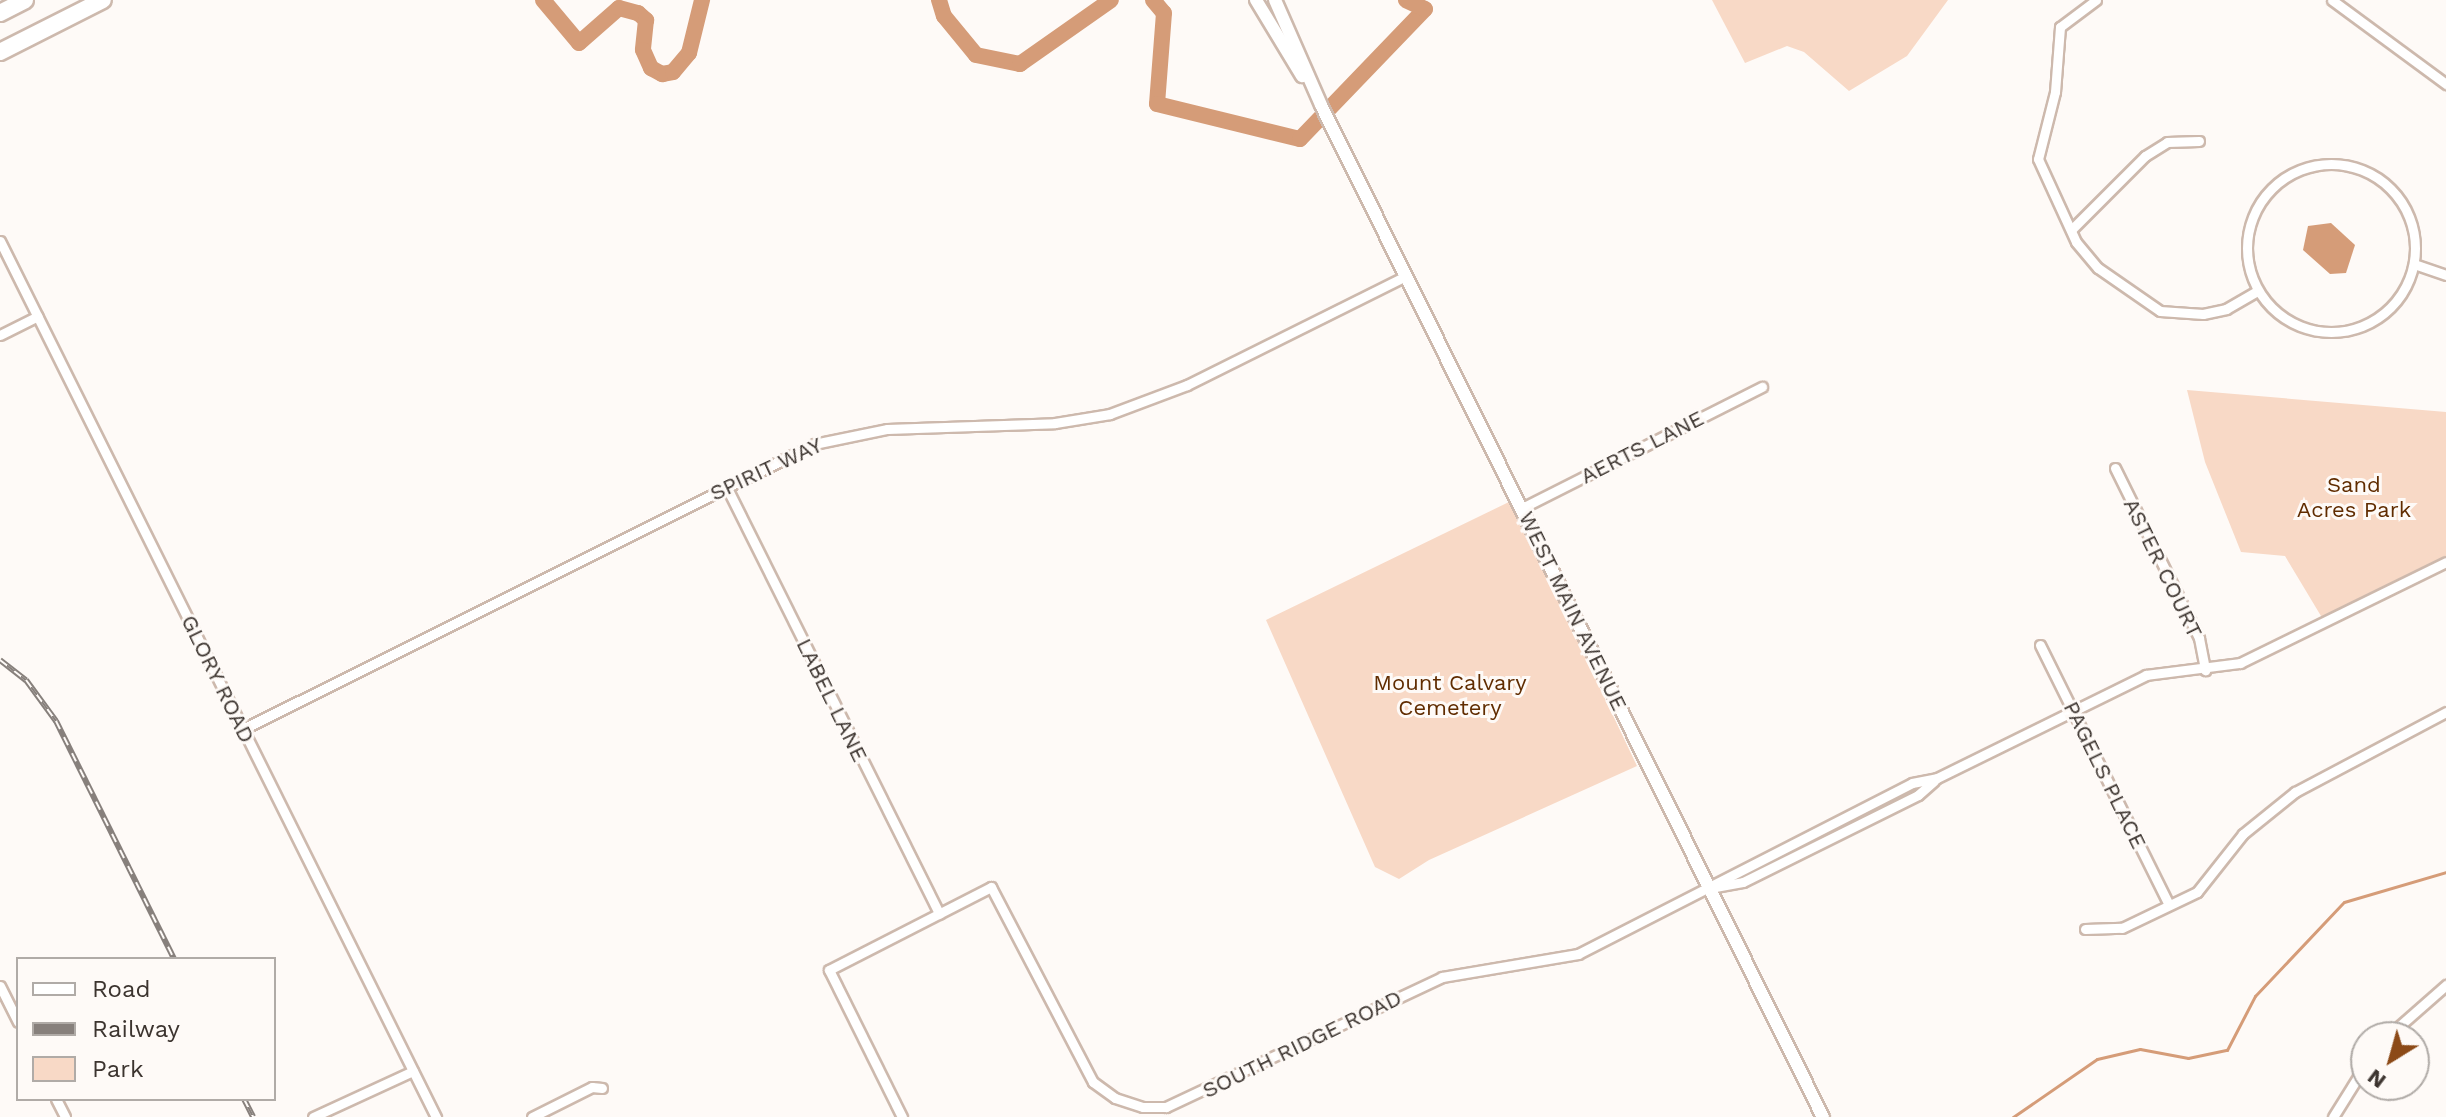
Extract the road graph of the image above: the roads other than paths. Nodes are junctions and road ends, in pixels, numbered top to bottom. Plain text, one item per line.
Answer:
1 (25, 0) edge
2 (103, 0) edge
3 (1256, 0) edge
4 (1275, 0) edge
5 (2096, 0) edge
6 (2332, 0) edge
7 (0, 13) edge
8 (0, 52) edge
9 (2446, 84) edge
10 (1321, 105) junction
11 (2199, 141) dead end
12 (2073, 228) junction
13 (0, 241) edge
14 (2414, 264) junction
15 (2446, 275) edge
16 (1406, 276) junction
17 (2257, 291) junction
18 (38, 316) junction
19 (0, 335) edge
20 (1762, 387) dead end
21 (2115, 468) dead end
22 (726, 486) junction
23 (1522, 508) junction
24 (2446, 562) edge
25 (2040, 645) dead end
26 (2205, 670) junction
27 (2073, 711) junction
28 (2446, 712) edge
29 (243, 729) junction
30 (1710, 888) junction
31 (2169, 905) junction
32 (939, 914) junction
33 (2085, 929) dead end
34 (2446, 985) edge
35 (0, 986) edge
36 (16, 1018) edge
37 (2405, 1021) edge
38 (413, 1071) junction
39 (602, 1088) dead end
40 (2350, 1090) edge
41 (313, 1117) edge
42 (436, 1117) edge
43 (532, 1117) edge
44 (902, 1117) edge
45 (1823, 1117) edge
46 (2333, 1117) edge

1 - 7 highway
2 - 8 highway
3 - 10 main road, WEST MAIN AVENUE
4 - 10 main road, WEST MAIN AVENUE
5 - 12 street
6 - 9 street
10 - 16 main road, WEST MAIN AVENUE
11 - 12 street
12 - 17 street
13 - 18 street, GLORY ROAD
14 - 15 street
14 - 17 street
14 - 17 street
16 - 22 street, SPIRIT WAY
16 - 23 main road, WEST MAIN AVENUE
18 - 19 street
18 - 29 street, GLORY ROAD
20 - 23 street, AERTS LANE
21 - 26 street, ASTER COURT
22 - 29 street, SPIRIT WAY
22 - 32 street, LABEL LANE
23 - 30 main road, WEST MAIN AVENUE
24 - 26 street, SOUTH RIDGE ROAD
25 - 27 street, PAGELS PLACE
26 - 27 street, SOUTH RIDGE ROAD
27 - 30 street, SOUTH RIDGE ROAD
27 - 31 street, PAGELS PLACE
28 - 31 street
29 - 38 street, GLORY ROAD
30 - 32 street, SOUTH RIDGE ROAD
30 - 45 main road, WEST MAIN AVENUE
31 - 33 street
32 - 44 street, SOUTH RIDGE ROAD
34 - 37 street
35 - 36 street
38 - 41 street
38 - 42 street, GLORY ROAD
39 - 43 street
40 - 46 street

